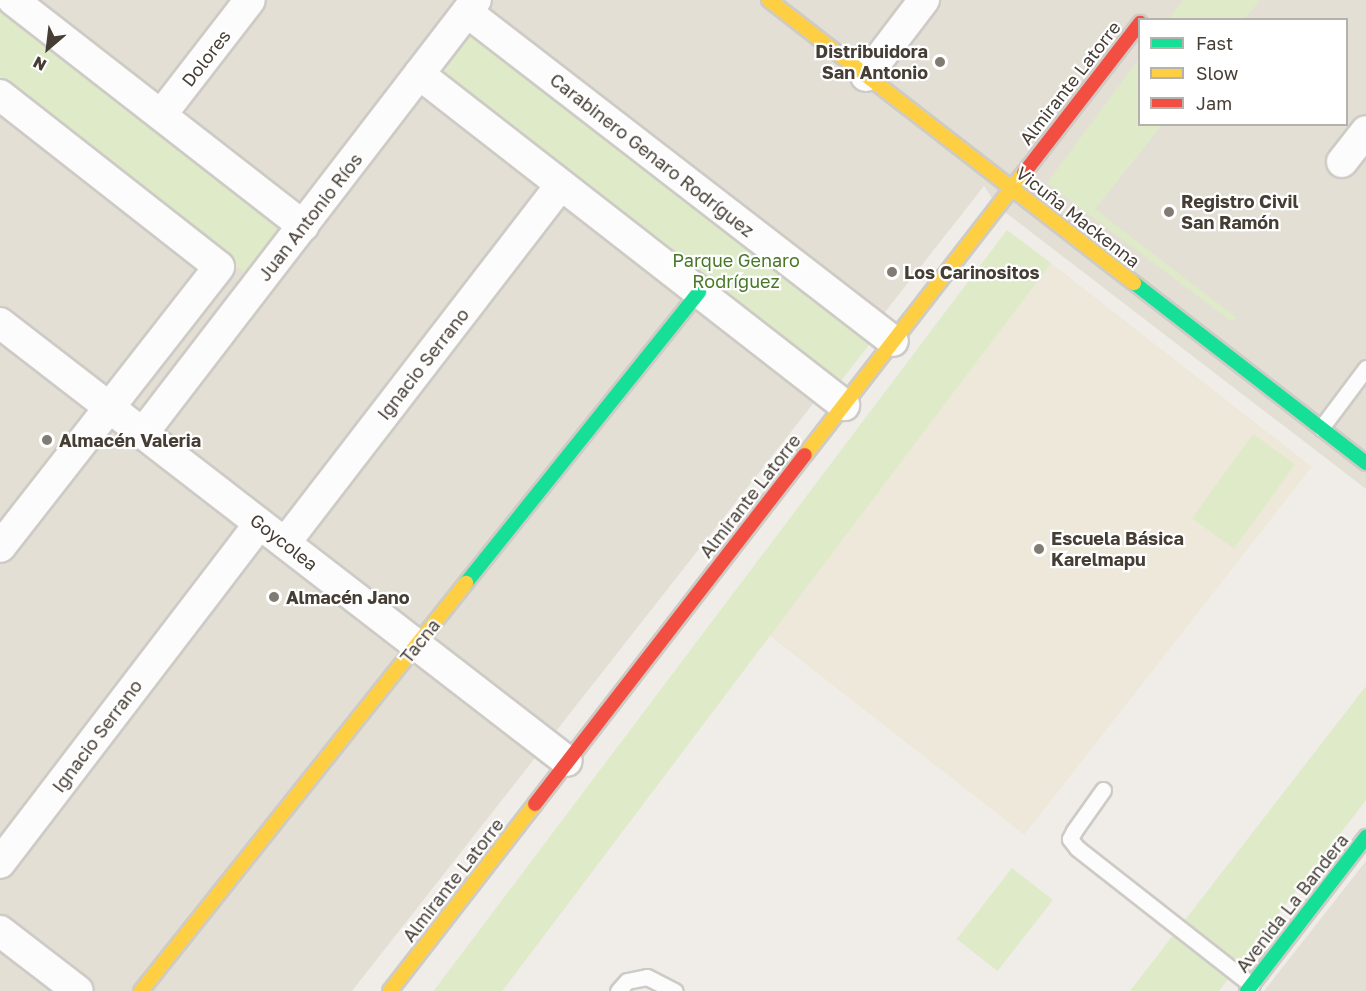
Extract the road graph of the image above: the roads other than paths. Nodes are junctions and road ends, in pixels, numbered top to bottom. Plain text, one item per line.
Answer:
1 (250, 0) edge
2 (769, 0) edge
3 (924, 0) edge
4 (23, 3) edge
5 (472, 6) edge
6 (1138, 24) edge
7 (420, 74) junction
8 (866, 75) junction
9 (0, 95) edge
10 (161, 115) junction
11 (1366, 131) edge
12 (1342, 162) dead end
13 (561, 185) junction
14 (1011, 188) junction
15 (303, 225) junction
16 (699, 292) junction
17 (0, 323) edge
18 (893, 341) junction
19 (1366, 368) edge
20 (844, 405) junction
21 (109, 407) junction
22 (1321, 428) junction
23 (143, 434) junction
24 (1366, 463) edge
25 (260, 524) junction
26 (285, 543) junction
27 (0, 547) edge
28 (417, 645) junction
29 (567, 761) junction
30 (1103, 790) dead end
31 (1366, 837) edge
32 (0, 863) edge
33 (0, 931) edge
34 (1249, 988) edge
35 (78, 991) edge
36 (141, 991) edge
37 (390, 991) edge
38 (618, 991) edge
39 (675, 991) edge

1 - 10 street, Dolores
2 - 8 street, Vicuña Mackenna
3 - 8 street
4 - 10 street
5 - 7 street, Juan Antonio Ríos
5 - 18 street, Carabinero Genaro Rodríguez
6 - 14 street, Almirante Latorre
7 - 13 street
7 - 15 street, Juan Antonio Ríos
8 - 14 street, Vicuña Mackenna
9 - 21 street
10 - 15 street
11 - 12 street
13 - 16 street
13 - 26 street, Ignacio Serrano
14 - 18 street, Almirante Latorre
14 - 22 street, Vicuña Mackenna
15 - 23 street, Juan Antonio Ríos
16 - 20 street
16 - 28 street, Tacna
17 - 21 street, Goycolea
18 - 20 street, Almirante Latorre
19 - 22 lane
20 - 29 street, Almirante Latorre
21 - 23 street, Goycolea
21 - 27 street
22 - 24 street, Vicuña Mackenna
23 - 25 street, Goycolea
25 - 26 street, Goycolea
25 - 32 street, Ignacio Serrano
26 - 28 street, Goycolea
28 - 29 street, Goycolea
28 - 36 street, Tacna
29 - 37 street, Almirante Latorre
30 - 34 lane
31 - 34 street, Avenida La Bandera
33 - 35 street
38 - 39 lane

